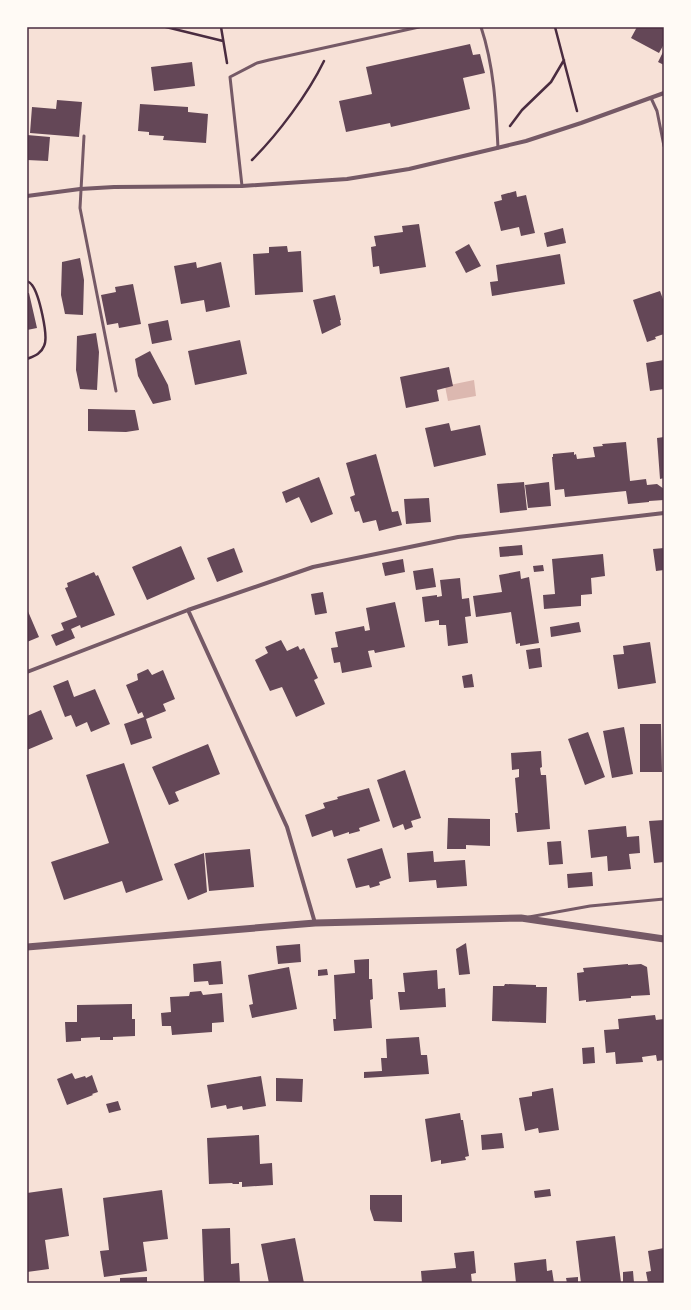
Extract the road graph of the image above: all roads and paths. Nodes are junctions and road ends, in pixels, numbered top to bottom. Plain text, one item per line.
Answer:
1 (166, 27) edge
2 (221, 27) edge
3 (419, 27) edge
4 (481, 27) edge
5 (555, 27) edge
6 (223, 42) junction
7 (564, 60) junction
8 (321, 67) dead end
9 (230, 77) junction
10 (664, 93) edge
11 (651, 98) junction
12 (578, 113) dead end
13 (84, 136) dead end
14 (664, 146) edge
15 (498, 148) junction
16 (249, 162) dead end
17 (242, 186) junction
18 (80, 189) junction
19 (27, 196) edge
20 (27, 281) edge
21 (27, 359) edge
22 (116, 391) dead end
23 (664, 513) edge
24 (188, 610) junction
25 (27, 672) edge
26 (664, 899) edge
27 (521, 918) junction
28 (315, 923) junction
29 (664, 939) edge
30 (27, 947) edge

1 - 6 path
2 - 6 path
3 - 9 lane
4 - 15 lane
5 - 7 path
6 - 9 path
7 - 12 path
7 - 15 path
8 - 16 path
9 - 17 lane
10 - 11 street
11 - 14 lane
11 - 15 street
13 - 18 lane
15 - 17 street
17 - 18 street
18 - 19 street
18 - 22 lane
20 - 21 path
23 - 24 street
24 - 25 street
24 - 28 street
26 - 27 lane
27 - 28 street
27 - 29 street
28 - 30 street

